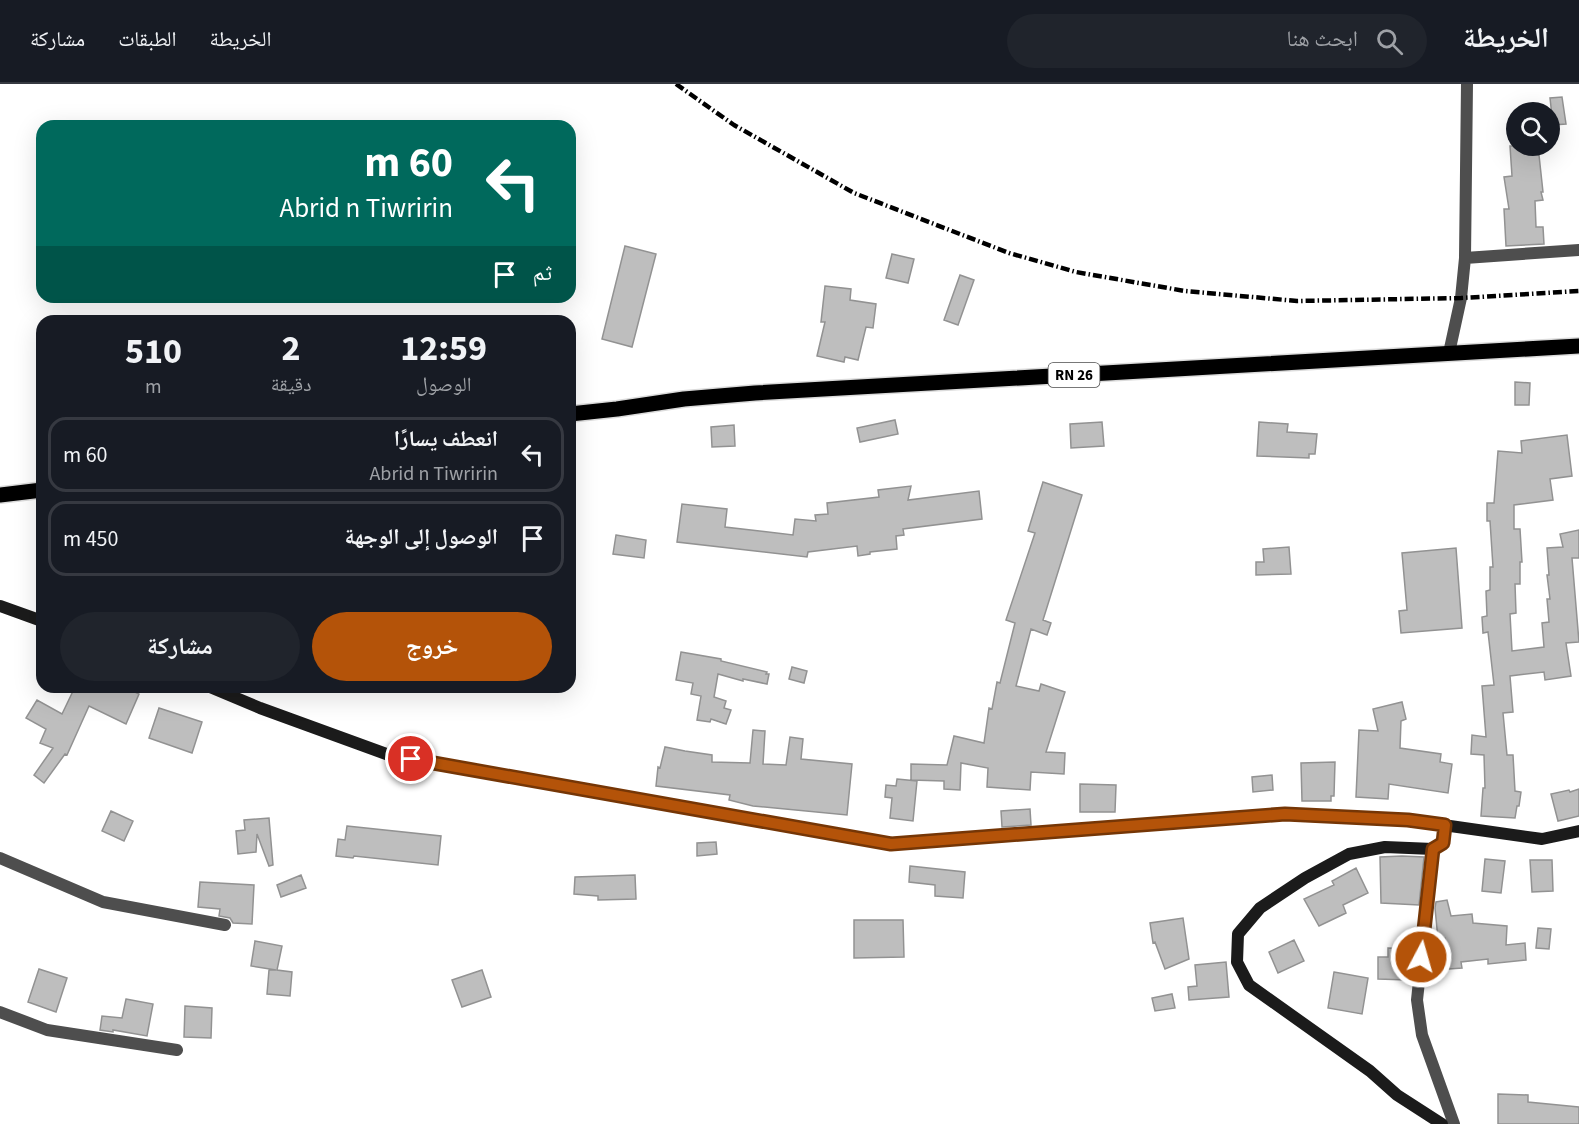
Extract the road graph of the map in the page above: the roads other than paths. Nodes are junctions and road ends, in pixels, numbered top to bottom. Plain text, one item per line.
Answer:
1 (1467, 84) edge
2 (1579, 250) edge
3 (1465, 258) junction
4 (1579, 346) edge
5 (1449, 353) junction
6 (576, 413) edge
7 (36, 491) edge
8 (0, 495) edge
9 (0, 606) edge
10 (36, 619) edge
11 (224, 693) edge
12 (1445, 825) junction
13 (1579, 831) edge
14 (1433, 849) junction
15 (0, 858) edge
16 (225, 925) dead end
17 (0, 1012) edge
18 (177, 1050) dead end
19 (1442, 1124) edge
20 (1454, 1124) edge

1 - 3 street
2 - 3 street
3 - 5 street
4 - 5 main road, RN 26
5 - 6 main road, RN 26
7 - 8 main road
9 - 10 street
11 - 12 street
12 - 13 street
12 - 14 street
14 - 19 street
14 - 20 street
15 - 16 street
17 - 18 street

